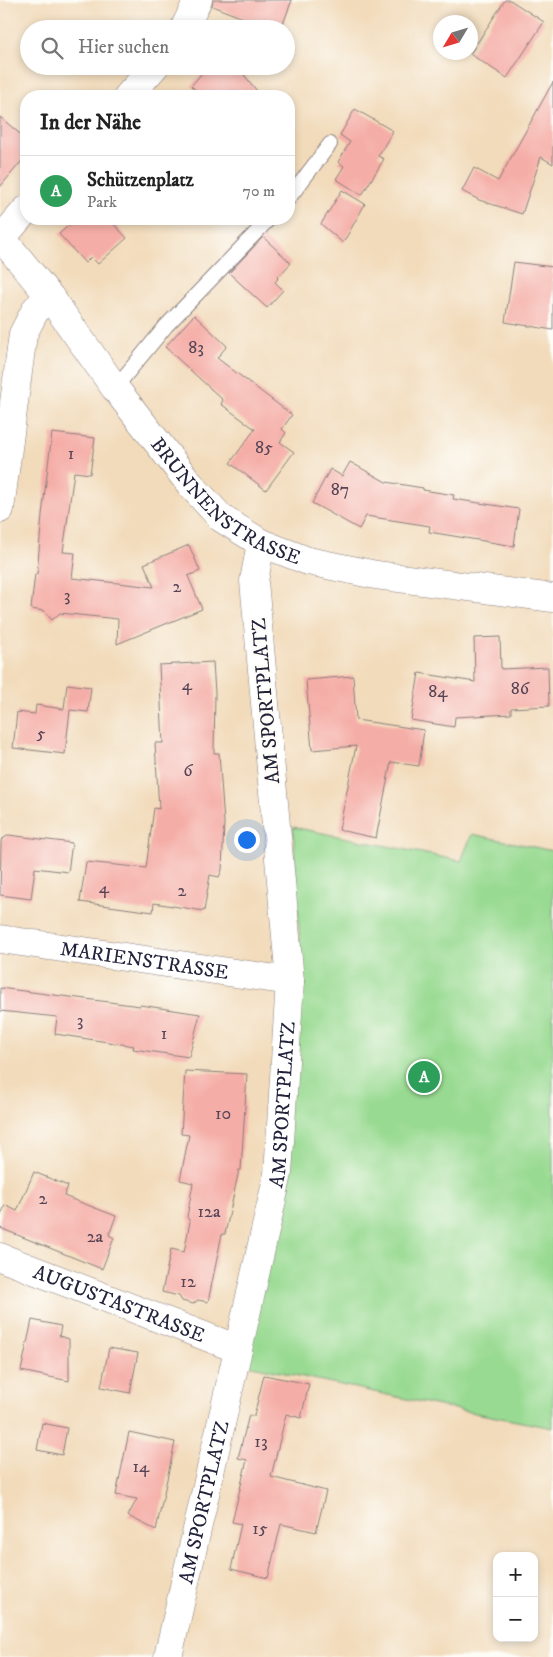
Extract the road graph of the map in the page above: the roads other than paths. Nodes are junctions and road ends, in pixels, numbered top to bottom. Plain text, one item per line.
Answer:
1 (198, 0) edge
2 (188, 20) edge
3 (147, 75) edge
4 (133, 90) edge
5 (330, 144) dead end
6 (295, 190) edge
7 (20, 216) edge
8 (262, 225) edge
9 (1, 237) edge
10 (50, 297) junction
11 (115, 388) junction
12 (0, 509) edge
13 (261, 543) junction
14 (553, 598) edge
15 (0, 939) edge
16 (290, 981) junction
17 (0, 1257) edge
18 (238, 1349) junction
19 (168, 1657) edge

1 - 2 street
3 - 4 street
5 - 6 lane
7 - 9 street
8 - 11 lane
9 - 10 street, BRUNNENSTRASSE
10 - 11 street, BRUNNENSTRASSE
10 - 12 street
11 - 13 street, BRUNNENSTRASSE
13 - 14 street, BRUNNENSTRASSE
13 - 16 street, AM SPORTPLATZ
15 - 16 street, MARIENSTRASSE
16 - 18 street, AM SPORTPLATZ
17 - 18 street, AUGUSTASTRASSE
18 - 19 street, AM SPORTPLATZ

